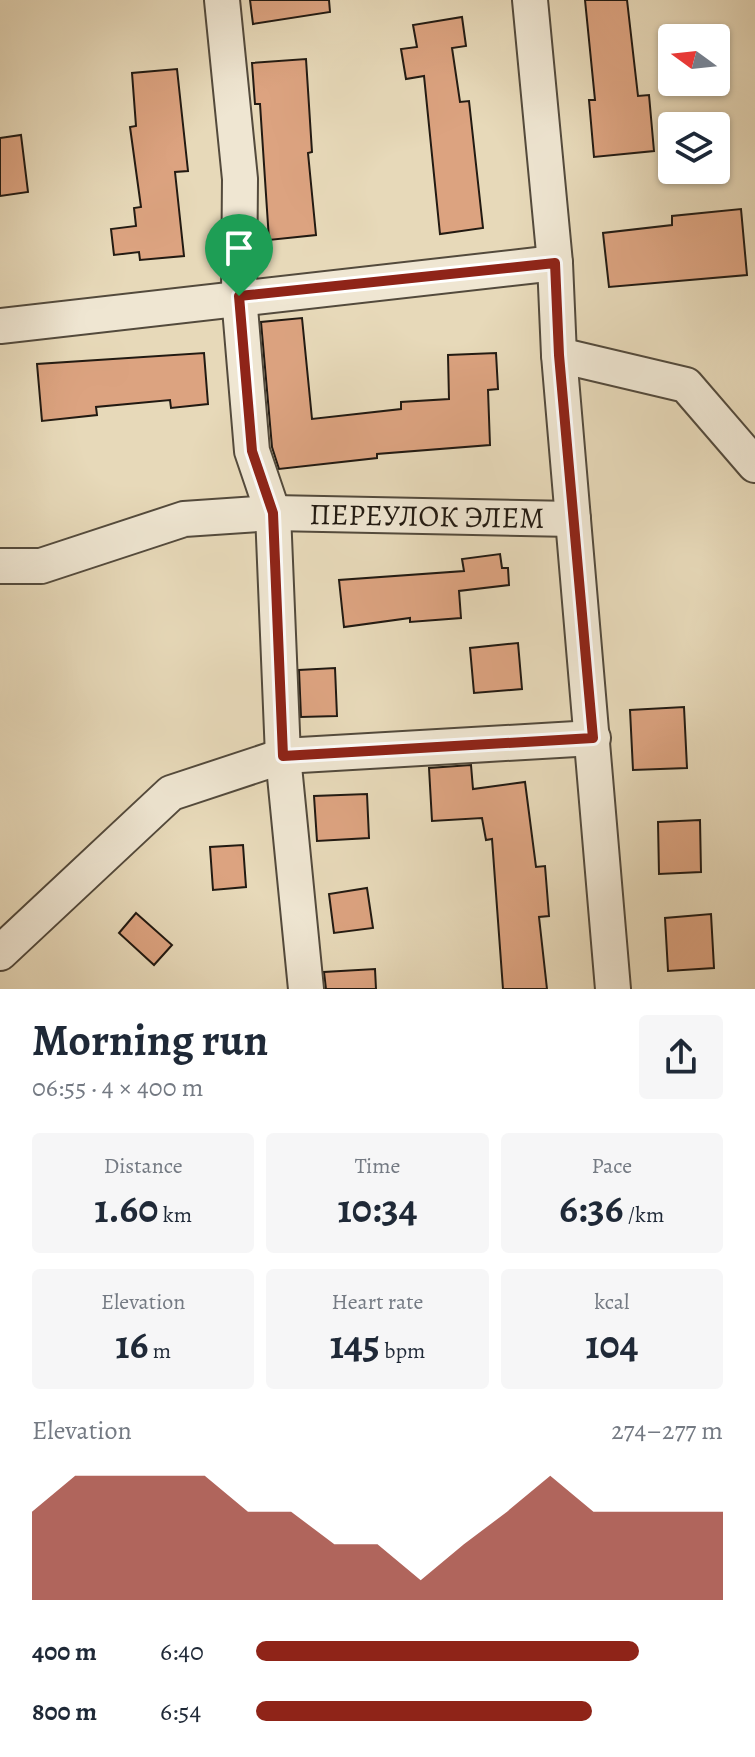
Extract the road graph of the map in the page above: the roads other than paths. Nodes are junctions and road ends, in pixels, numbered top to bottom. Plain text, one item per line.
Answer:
1 (222, 0) edge
2 (530, 0) edge
3 (555, 263) junction
4 (239, 296) junction
5 (0, 326) edge
6 (559, 355) junction
7 (755, 465) edge
8 (273, 513) junction
9 (573, 519) junction
10 (0, 566) edge
11 (593, 738) junction
12 (283, 756) junction
13 (0, 953) edge
14 (306, 989) edge
15 (613, 989) edge

1 - 4 street
2 - 3 street
3 - 4 street
3 - 6 street
4 - 5 street
4 - 8 street
6 - 7 street
6 - 9 street
8 - 9 street, ПЕРЕУЛОК ЭЛЕМ
8 - 10 street, ПЕРЕУЛОК ЭЛЕМ
8 - 12 street
9 - 11 street
11 - 12 street
11 - 15 street
12 - 13 street
12 - 14 street

